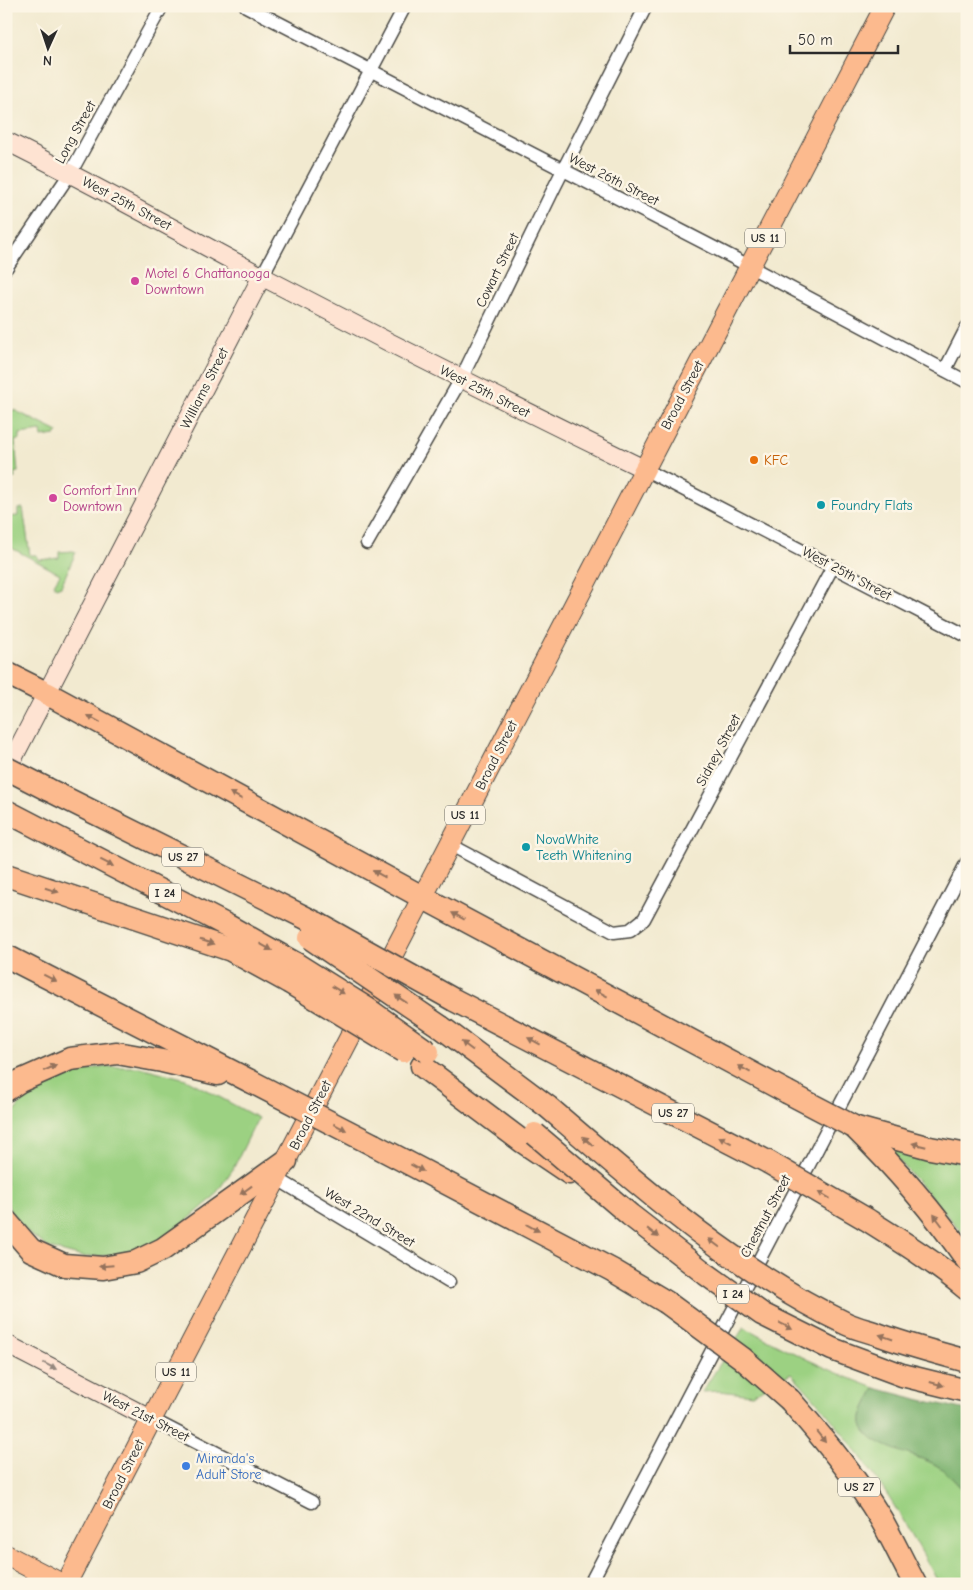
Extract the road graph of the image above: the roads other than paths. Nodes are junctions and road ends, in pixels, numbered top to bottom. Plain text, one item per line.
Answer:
1 (162, 6) edge
2 (246, 6) edge
3 (405, 6) edge
4 (646, 6) edge
5 (885, 6) edge
6 (371, 71) junction
7 (6, 141) edge
8 (563, 170) junction
9 (71, 172) junction
10 (750, 266) junction
11 (6, 268) edge
12 (262, 276) junction
13 (967, 327) edge
14 (945, 370) junction
15 (461, 379) junction
16 (967, 382) edge
17 (644, 469) junction
18 (367, 543) dead end
19 (833, 566) junction
20 (967, 636) edge
21 (6, 673) edge
22 (46, 693) junction
23 (6, 770) edge
24 (6, 811) edge
25 (450, 844) junction
26 (967, 862) edge
27 (6, 875) edge
28 (422, 897) junction
29 (314, 931) junction
30 (6, 956) edge
31 (293, 973) junction
32 (250, 1081) junction
33 (13, 1086) edge
34 (6, 1103) edge
35 (854, 1127) junction
36 (967, 1155) edge
37 (281, 1170) junction
38 (6, 1221) edge
39 (967, 1260) edge
40 (449, 1282) dead end
41 (967, 1289) edge
42 (6, 1344) edge
43 (967, 1361) edge
44 (967, 1391) edge
45 (151, 1419) junction
46 (312, 1502) dead end
47 (6, 1555) edge
48 (62, 1584) edge
49 (66, 1584) edge
50 (590, 1584) edge
51 (915, 1584) edge

1 - 9 street, Long Street
2 - 6 street, West 26th Street
3 - 6 street, Williams Street
4 - 8 street, Cowart Street
5 - 10 main road, Broad Street / US 11
6 - 8 street, West 26th Street
6 - 12 street, Williams Street
7 - 9 street, West 25th Street
8 - 10 street, West 26th Street
8 - 15 street, Cowart Street
9 - 11 street, Long Street
9 - 12 street, West 25th Street
10 - 14 street, West 26th Street
10 - 17 main road, Broad Street / US 11
12 - 15 street, West 25th Street
12 - 22 street, Williams Street
13 - 14 street
14 - 16 street, West 26th Street
15 - 17 street, West 25th Street
15 - 18 street, Cowart Street
17 - 19 street, West 25th Street
17 - 25 main road, Broad Street / US 11
19 - 20 street, West 25th Street
19 - 25 street, Sidney Street
21 - 22 highway
22 - 23 street, Williams Street
28 -> 22 highway
23 - 29 highway, US 27, bridge
24 -> 31 highway, I 24
25 - 28 main road, Broad Street / US 11
26 - 50 street, Chestnut Street
27 -> 31 highway
35 -> 28 highway, bridge
28 - 37 main road, Broad Street / US 11
41 -> 29 highway, US 27, bridge
43 -> 29 highway, I 24, bridge
30 -> 32 highway, US 27
31 -> 44 highway, I 24, bridge
33 -> 32 highway
32 -> 51 highway, US 27, bridge
33 - 34 highway
36 -> 35 highway
39 -> 35 highway
37 -> 38 highway
37 - 40 street, West 22nd Street
37 - 45 main road, Broad Street / US 11
42 -> 45 street, West 21st Street
45 - 46 street, West 21st Street
45 - 49 main road, Broad Street / US 11
47 - 48 main road

